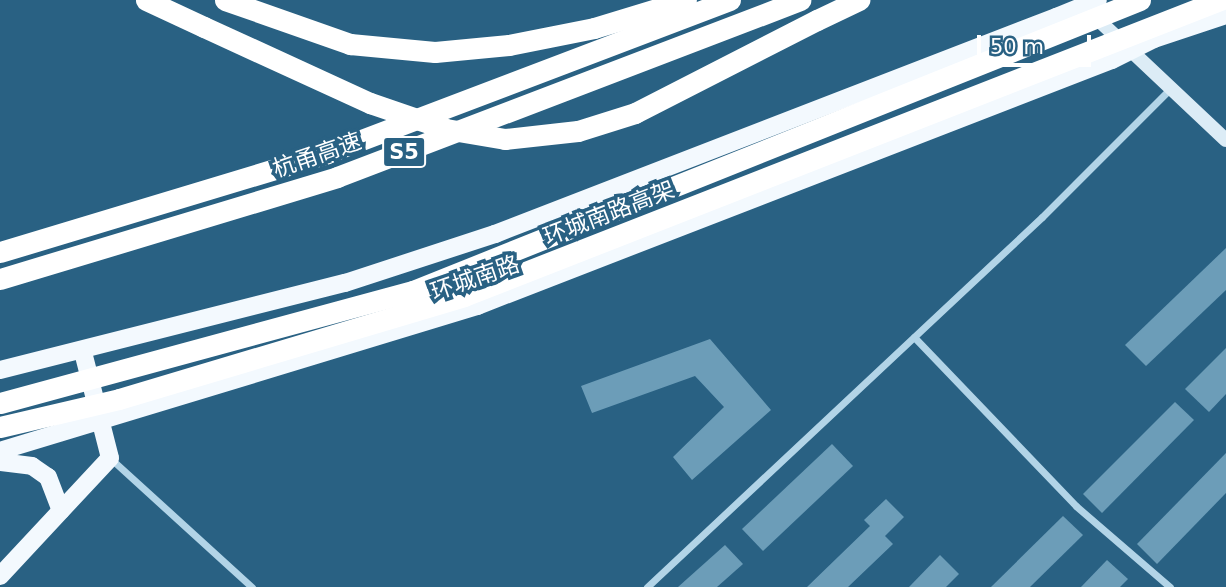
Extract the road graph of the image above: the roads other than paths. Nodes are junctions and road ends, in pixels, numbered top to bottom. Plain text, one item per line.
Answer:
1 (146, 0) edge
2 (225, 0) edge
3 (686, 0) edge
4 (730, 0) edge
5 (800, 0) edge
6 (859, 0) edge
7 (1077, 0) edge
8 (1098, 0) edge
9 (1140, 0) edge
10 (1220, 0) edge
11 (1226, 15) edge
12 (1173, 86) junction
13 (1226, 140) edge
14 (0, 252) edge
15 (0, 279) edge
16 (914, 337) junction
17 (83, 352) junction
18 (0, 370) edge
19 (0, 403) edge
20 (100, 421) junction
21 (0, 427) edge
22 (0, 450) edge
23 (110, 458) junction
24 (0, 462) edge
25 (61, 511) junction
26 (0, 576) edge
27 (252, 587) edge
28 (647, 587) edge
29 (1170, 587) edge

1 - 6 highway, bridge
2 - 3 highway
4 - 14 highway, 杭甬高速 / S5
5 - 15 highway, 杭甬高速 / S5
7 - 12 street
8 - 17 main road, 环城南路, bridge
9 - 19 highway, 环城南路高架, bridge
10 - 21 highway, 环城南路高架, bridge
11 - 20 main road, 环城南路, bridge
12 - 13 street
12 - 16 street
16 - 28 street
16 - 29 street
17 - 18 main road, 环城南路
17 - 20 main road
20 - 22 main road, 环城南路
20 - 23 main road
23 - 25 main road
23 - 27 street
24 - 25 main road
25 - 26 main road

